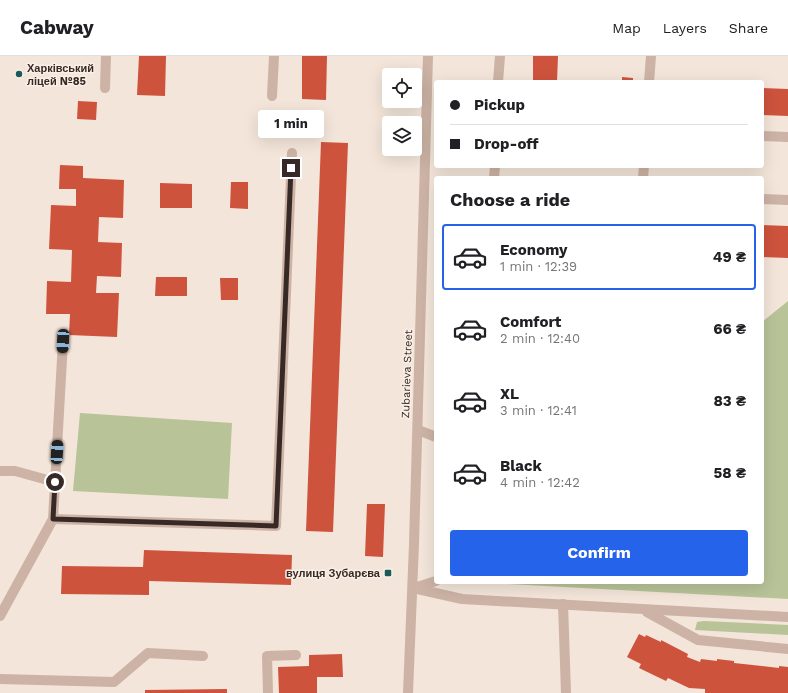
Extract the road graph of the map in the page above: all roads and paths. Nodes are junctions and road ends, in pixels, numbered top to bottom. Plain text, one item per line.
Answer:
1 (106, 56) edge
2 (274, 56) edge
3 (428, 56) edge
4 (500, 56) edge
5 (651, 56) edge
6 (498, 80) edge
7 (649, 80) edge
8 (105, 88) dead end
9 (272, 96) dead end
10 (764, 136) edge
11 (788, 137) edge
12 (431, 144) edge
13 (292, 153) dead end
14 (764, 199) edge
15 (788, 200) edge
16 (63, 341) dead end
17 (418, 430) junction
18 (434, 437) edge
19 (0, 471) edge
20 (55, 482) junction
21 (53, 519) junction
22 (434, 582) edge
23 (413, 588) junction
24 (0, 596) edge
25 (11, 596) junction
26 (563, 604) junction
27 (643, 610) junction
28 (0, 616) edge
29 (788, 617) edge
30 (788, 649) edge
31 (296, 655) dead end
32 (203, 656) dead end
33 (0, 679) edge
34 (268, 693) edge
35 (408, 693) edge
36 (566, 693) edge

1 - 8 street
2 - 9 street
3 - 12 street, Zubarieva Street
4 - 6 street
5 - 7 street
10 - 11 street
12 - 17 street, Zubarieva Street
13 - 21 street
14 - 15 street
16 - 20 street
17 - 18 street
17 - 23 street, Zubarieva Street
19 - 20 street
20 - 21 street
21 - 25 street
22 - 23 street
23 - 26 street
23 - 35 street, Zubarieva Street
24 - 25 street
25 - 28 street
26 - 27 street
26 - 36 street
27 - 29 street
27 - 30 street
31 - 34 street
32 - 33 street

